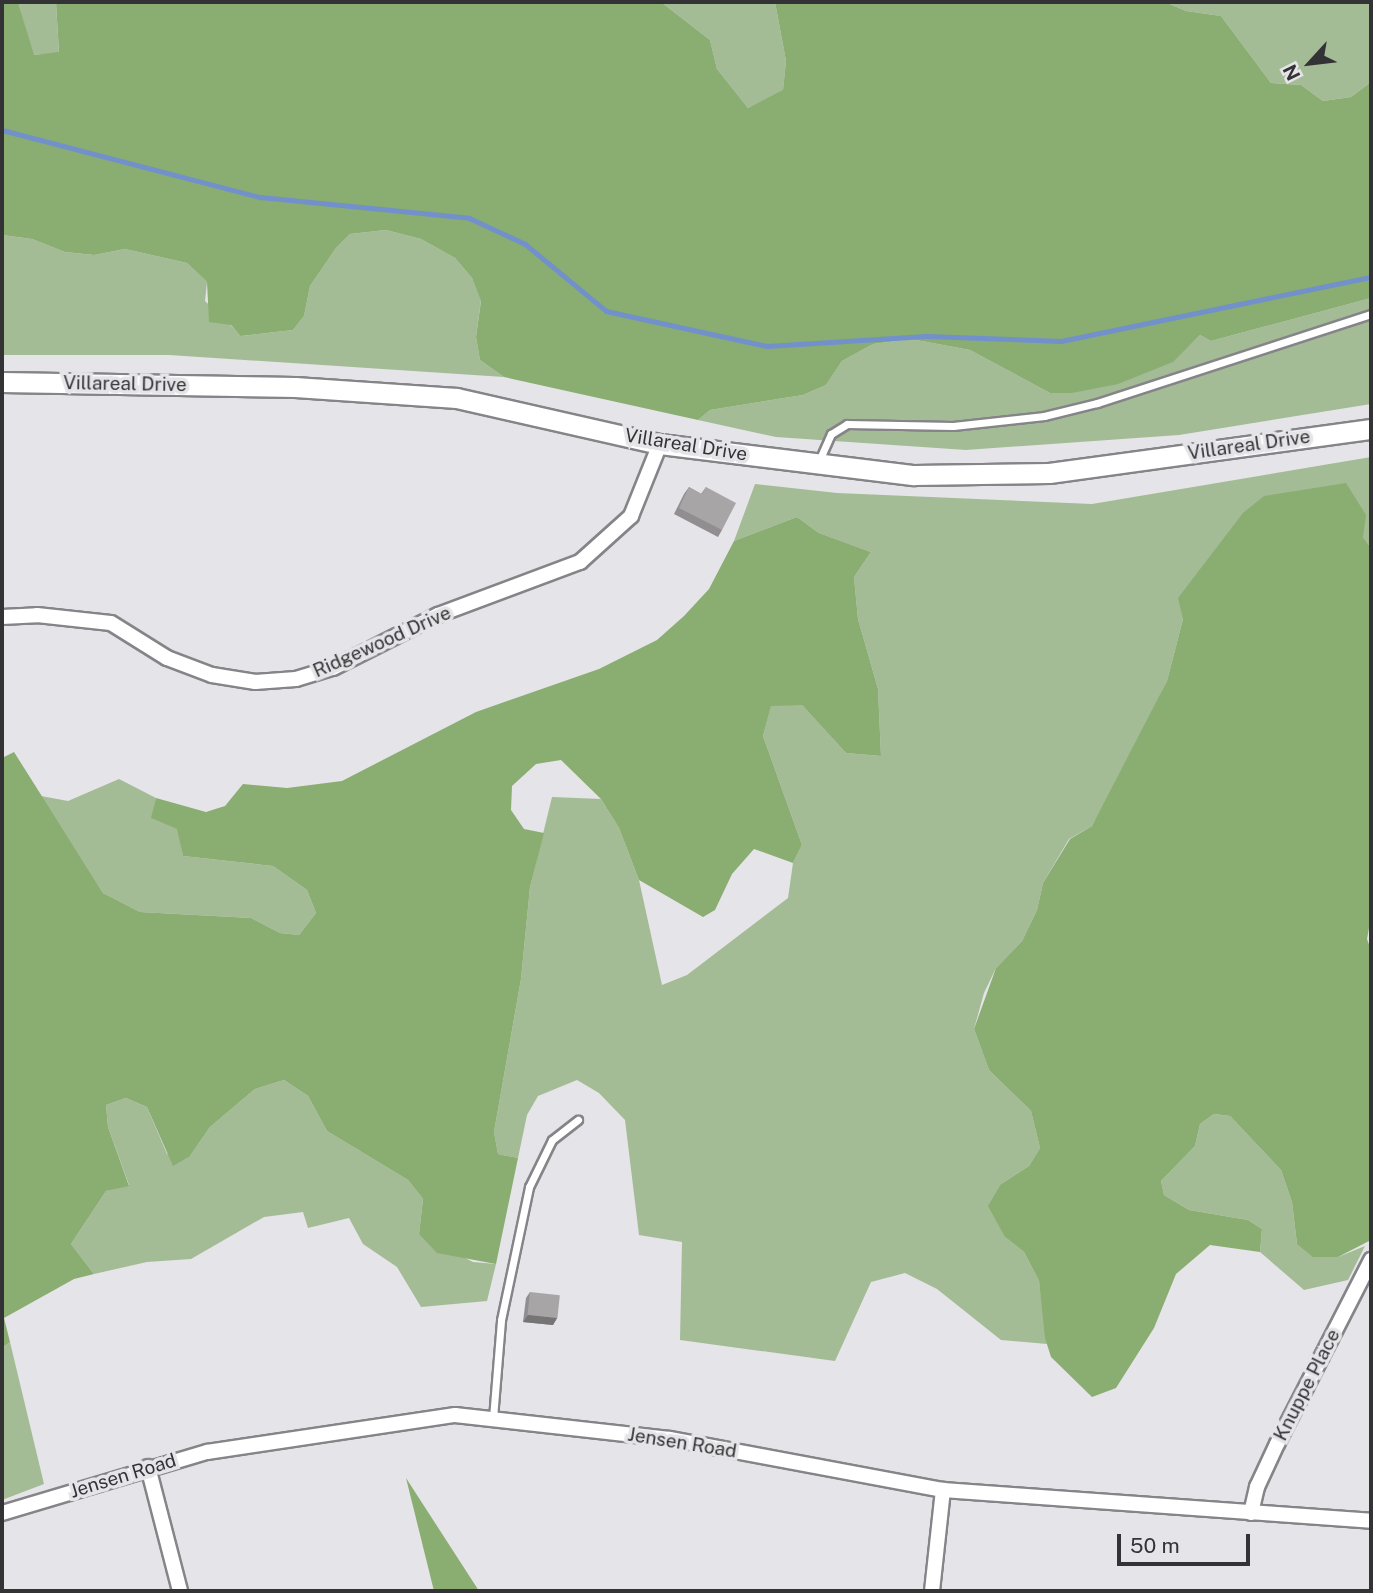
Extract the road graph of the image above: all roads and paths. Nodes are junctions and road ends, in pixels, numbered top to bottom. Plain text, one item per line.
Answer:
1 (1371, 314) edge
2 (2, 382) edge
3 (1371, 429) edge
4 (660, 444) junction
5 (818, 463) junction
6 (2, 617) edge
7 (578, 1119) dead end
8 (1371, 1260) edge
9 (493, 1418) junction
10 (148, 1466) junction
11 (943, 1490) junction
12 (2, 1513) edge
13 (1251, 1513) junction
14 (1371, 1521) edge
15 (180, 1591) edge
16 (932, 1591) edge

1 - 5 lane
2 - 4 street, Villareal Drive
3 - 5 street, Villareal Drive
4 - 5 street, Villareal Drive
4 - 6 street, Ridgewood Drive
7 - 9 lane
8 - 13 street, Knuppe Place
9 - 10 street, Jensen Road
9 - 11 street, Jensen Road
10 - 12 street, Jensen Road
10 - 15 street
11 - 13 street, Jensen Road
11 - 16 street
13 - 14 street, Jensen Road

